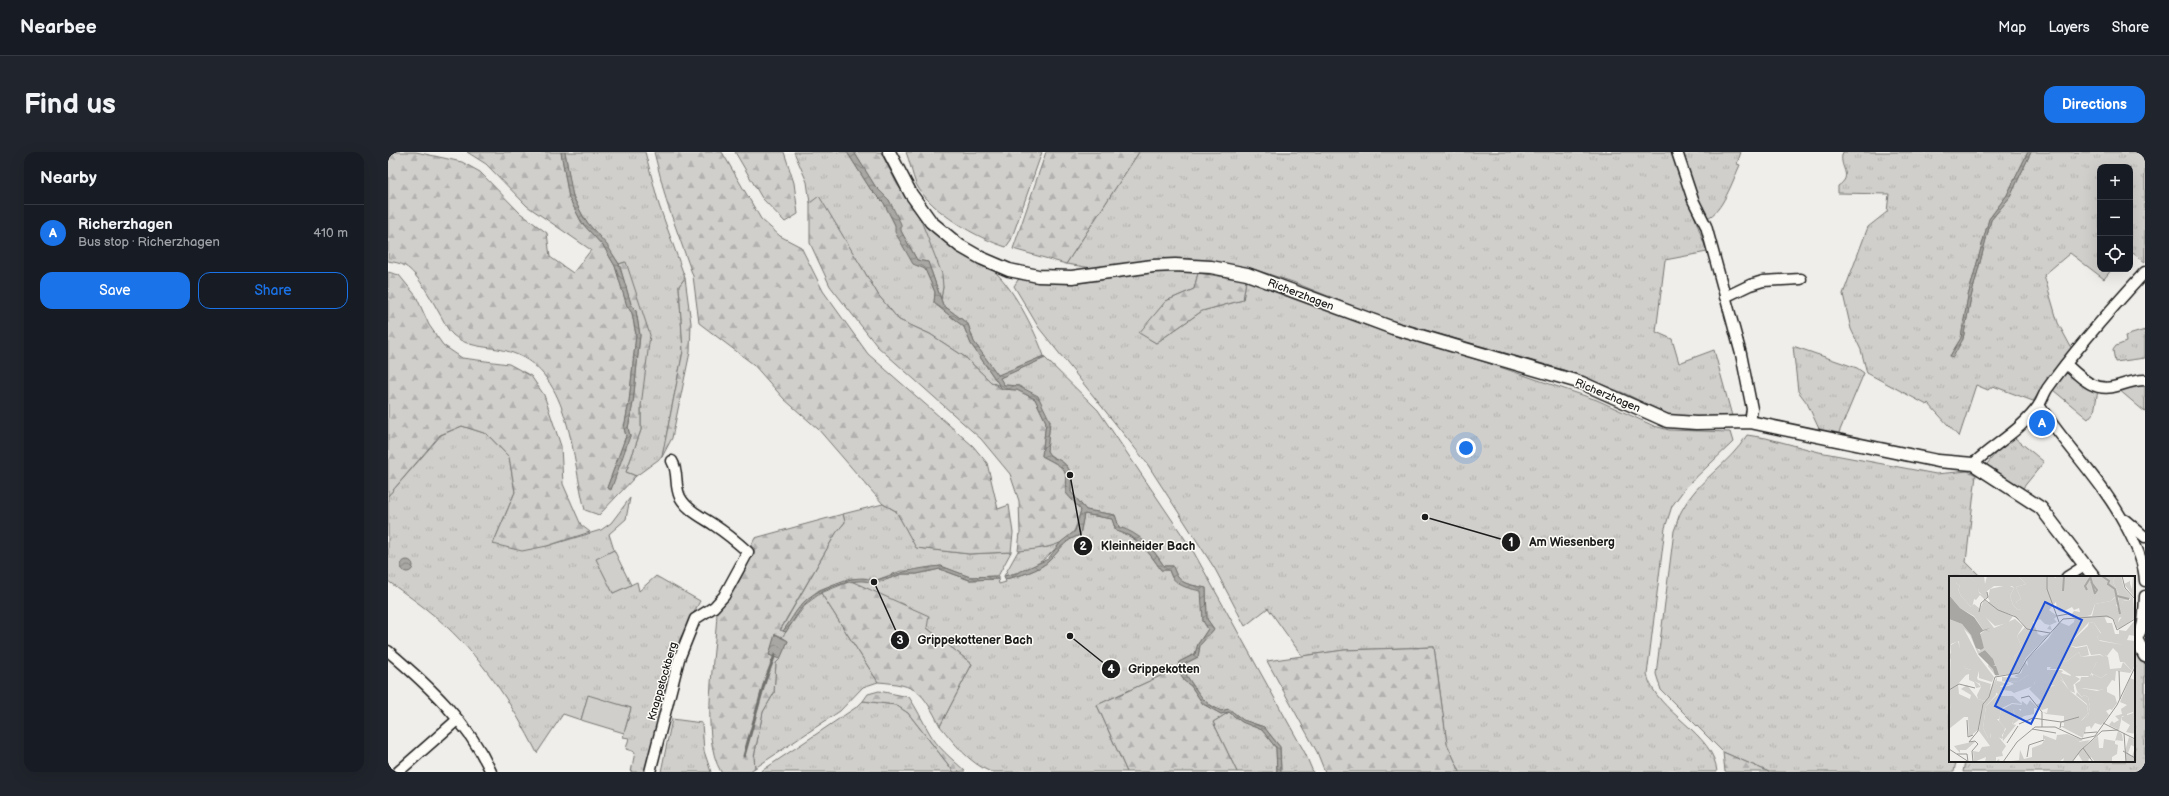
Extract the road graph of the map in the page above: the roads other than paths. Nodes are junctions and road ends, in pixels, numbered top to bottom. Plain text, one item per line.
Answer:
1 (889, 152) edge
2 (1677, 152) edge
3 (2145, 272) edge
4 (1802, 279) dead end
5 (1725, 297) junction
6 (2066, 364) junction
7 (2145, 380) edge
8 (2039, 405) junction
9 (1750, 422) junction
10 (672, 461) dead end
11 (1973, 464) junction
12 (2122, 518) junction
13 (2145, 537) edge
14 (2086, 565) junction
15 (2069, 576) edge
16 (2093, 576) edge
17 (2145, 581) edge
18 (2145, 596) edge
19 (2135, 637) edge
20 (388, 651) edge
21 (2145, 656) edge
22 (457, 720) junction
23 (398, 772) edge
24 (491, 772) edge
25 (650, 772) edge

1 - 9 street, Richerzhagen
2 - 5 street
3 - 6 street
4 - 5 street
5 - 9 street
6 - 7 street
6 - 8 street
8 - 11 street
8 - 12 street
9 - 11 street, Richerzhagen
10 - 25 street, Knappstockberg
11 - 14 street, Richerzhagen
12 - 13 street
12 - 17 street
14 - 15 street
14 - 16 street, Richerzhagen
18 - 19 street
19 - 21 street
20 - 22 street
22 - 23 street
22 - 24 street

